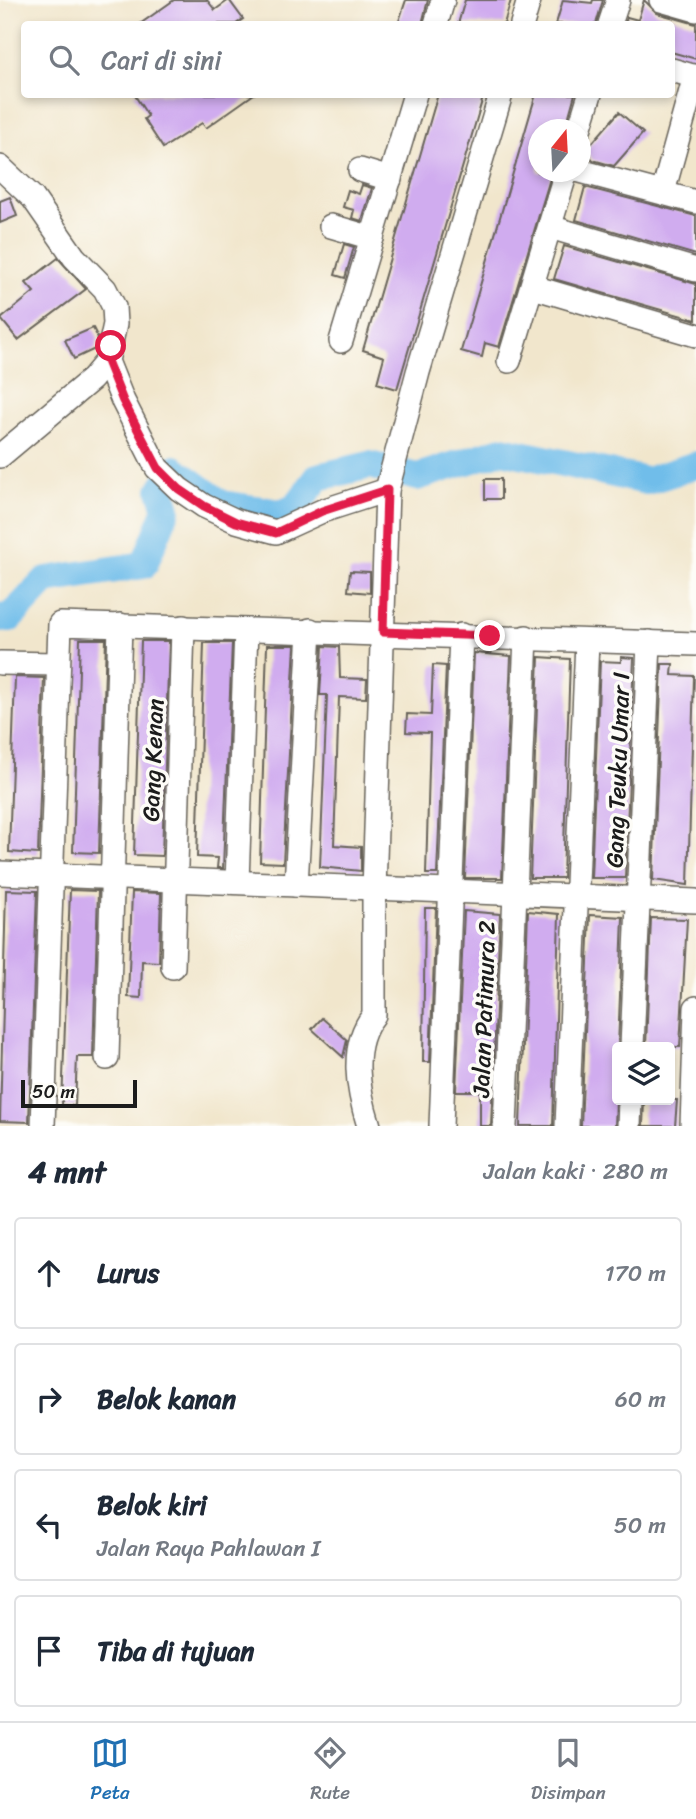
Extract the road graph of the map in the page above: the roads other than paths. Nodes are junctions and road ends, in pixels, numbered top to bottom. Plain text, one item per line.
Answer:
1 (443, 0) edge
2 (529, 0) edge
3 (618, 0) edge
4 (661, 0) edge
5 (696, 10) edge
6 (437, 21) edge
7 (523, 21) edge
8 (611, 21) edge
9 (675, 71) edge
10 (696, 76) edge
11 (414, 98) edge
12 (500, 98) edge
13 (589, 98) edge
14 (582, 119) edge
15 (687, 138) edge
16 (0, 167) edge
17 (360, 170) dead end
18 (591, 174) edge
19 (390, 179) junction
20 (563, 182) edge
21 (663, 192) junction
22 (696, 202) edge
23 (331, 226) dead end
24 (550, 227) junction
25 (372, 238) junction
26 (696, 270) edge
27 (533, 287) junction
28 (696, 335) edge
29 (341, 341) dead end
30 (509, 360) dead end
31 (107, 361) junction
32 (0, 456) edge
33 (388, 487) junction
34 (120, 625) junction
35 (246, 630) junction
36 (310, 630) junction
37 (383, 632) junction
38 (183, 634) junction
39 (461, 635) junction
40 (526, 637) junction
41 (587, 641) junction
42 (649, 642) junction
43 (696, 645) edge
44 (0, 663) edge
45 (57, 664) junction
46 (0, 873) edge
47 (50, 875) junction
48 (111, 876) junction
49 (176, 880) junction
50 (237, 882) junction
51 (296, 884) junction
52 (374, 890) junction
53 (450, 892) junction
54 (515, 894) junction
55 (575, 897) junction
56 (639, 899) junction
57 (696, 901) edge
58 (173, 967) dead end
59 (696, 1008) edge
60 (632, 1042) edge
61 (107, 1058) dead end
62 (630, 1105) edge
63 (43, 1126) edge
64 (369, 1126) edge
65 (441, 1126) edge
66 (505, 1126) edge
67 (567, 1126) edge
68 (629, 1126) edge
69 (692, 1126) edge

1 - 6 street
2 - 7 street
3 - 8 street
4 - 5 street
9 - 10 street
10 - 15 street
11 - 19 street
12 - 33 street
13 - 14 street
15 - 21 street
16 - 31 street
17 - 19 street
18 - 21 street
19 - 25 street
20 - 24 street
21 - 22 street
23 - 25 street
24 - 26 street
24 - 27 street
25 - 29 street
27 - 28 street
27 - 30 street
31 - 32 street
31 - 33 street
33 - 37 street
34 - 38 street
34 - 45 street
34 - 48 street
35 - 36 street
35 - 38 street
35 - 50 street
36 - 37 street
36 - 51 street
37 - 39 street
37 - 52 street
38 - 49 street, Gang Kenan
39 - 40 street
39 - 53 street
40 - 41 street
40 - 54 street, Jalan Patimura 2
41 - 42 street
41 - 55 street
42 - 43 street
42 - 56 street, Gang Teuku Umar I
44 - 45 street
45 - 47 street
46 - 47 street
47 - 48 street
47 - 63 street
48 - 49 street
48 - 61 street
49 - 50 street
49 - 58 street, Gang Kenan
50 - 51 street
51 - 52 street
52 - 53 street
52 - 64 street
53 - 54 street
53 - 65 street
54 - 55 street
54 - 66 street, Jalan Patimura 2
55 - 56 street
55 - 67 street
56 - 57 street
56 - 60 street, Gang Teuku Umar I
59 - 69 street
62 - 68 street

